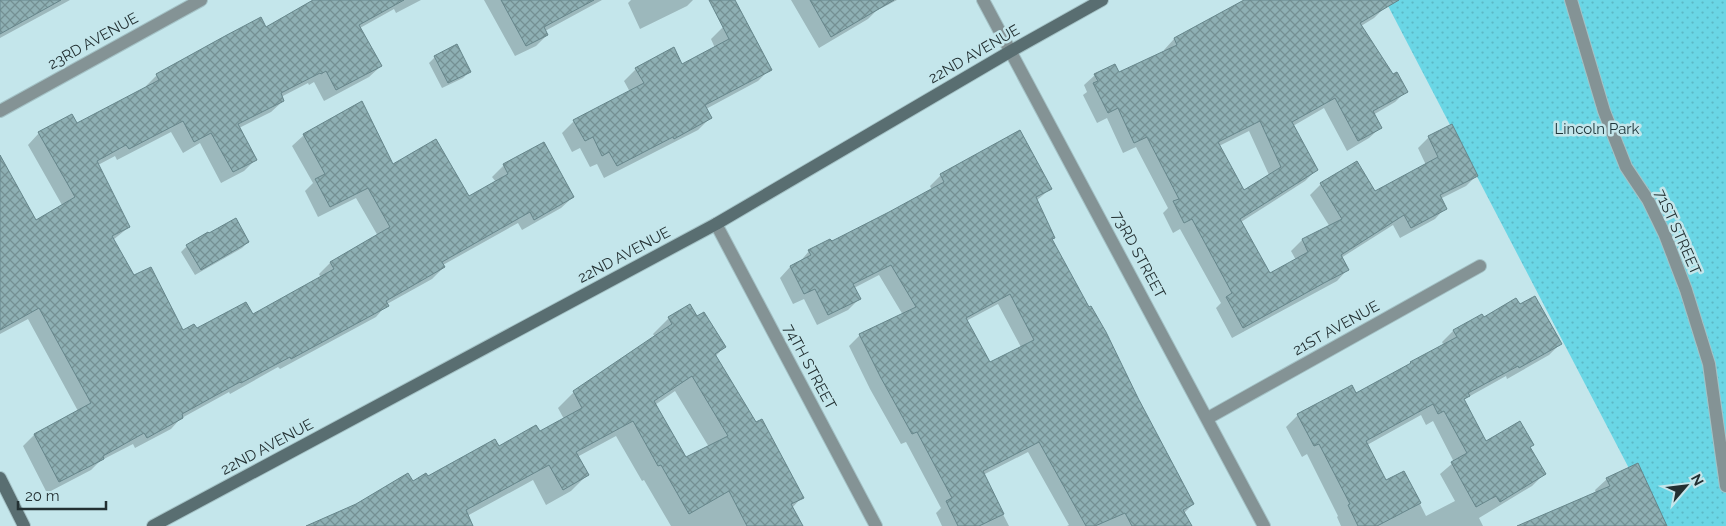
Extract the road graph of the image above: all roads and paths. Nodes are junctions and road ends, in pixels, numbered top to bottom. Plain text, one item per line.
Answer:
1 (201, 0) edge
2 (983, 0) edge
3 (1102, 0) edge
4 (1572, 0) edge
5 (1011, 51) junction
6 (0, 111) edge
7 (716, 224) junction
8 (1480, 266) dead end
9 (1208, 418) junction
10 (0, 478) edge
11 (1726, 486) edge
12 (24, 526) edge
13 (153, 526) edge
14 (876, 526) edge
15 (1264, 526) edge

1 - 6 street, 23RD AVENUE
2 - 5 street, 73RD STREET
3 - 5 street, 22ND AVENUE
4 - 11 street, 71ST STREET
5 - 7 street, 22ND AVENUE
5 - 9 street, 73RD STREET
7 - 13 street, 22ND AVENUE
7 - 14 street, 74TH STREET
8 - 9 street, 21ST AVENUE
9 - 15 street, 73RD STREET
10 - 12 street

